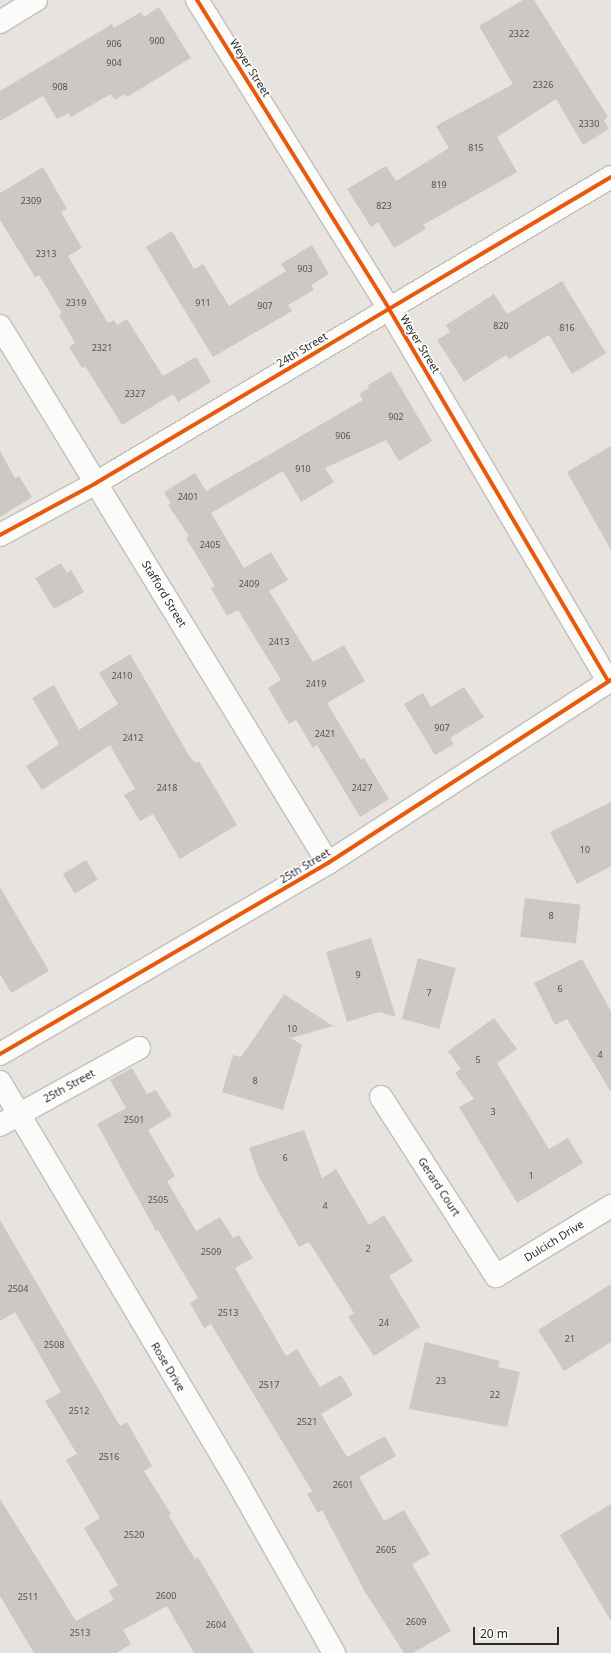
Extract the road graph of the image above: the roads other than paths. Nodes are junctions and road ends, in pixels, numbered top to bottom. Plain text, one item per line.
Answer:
1 (36, 0) edge
2 (197, 0) edge
3 (0, 22) edge
4 (611, 177) edge
5 (388, 309) junction
6 (0, 326) edge
7 (96, 483) junction
8 (0, 535) edge
9 (609, 680) edge
10 (328, 863) junction
11 (139, 1048) dead end
12 (0, 1054) edge
13 (0, 1082) edge
14 (381, 1097) dead end
15 (9, 1120) edge
16 (611, 1206) edge
17 (496, 1276) joint
18 (334, 1653) edge

1 - 3 street
2 - 5 street, Weyer Street
4 - 5 street, 24th Street
5 - 7 street, 24th Street
5 - 9 street, Weyer Street
6 - 7 street, Stafford Street
7 - 8 street, 24th Street
7 - 10 street, Stafford Street
9 - 10 street, 25th Street
10 - 12 street, 25th Street
11 - 15 street, 25th Street
13 - 15 street, Rose Drive
14 - 17 street, Gerard Court
15 - 18 street, Rose Drive
16 - 17 street, Dulcich Drive

